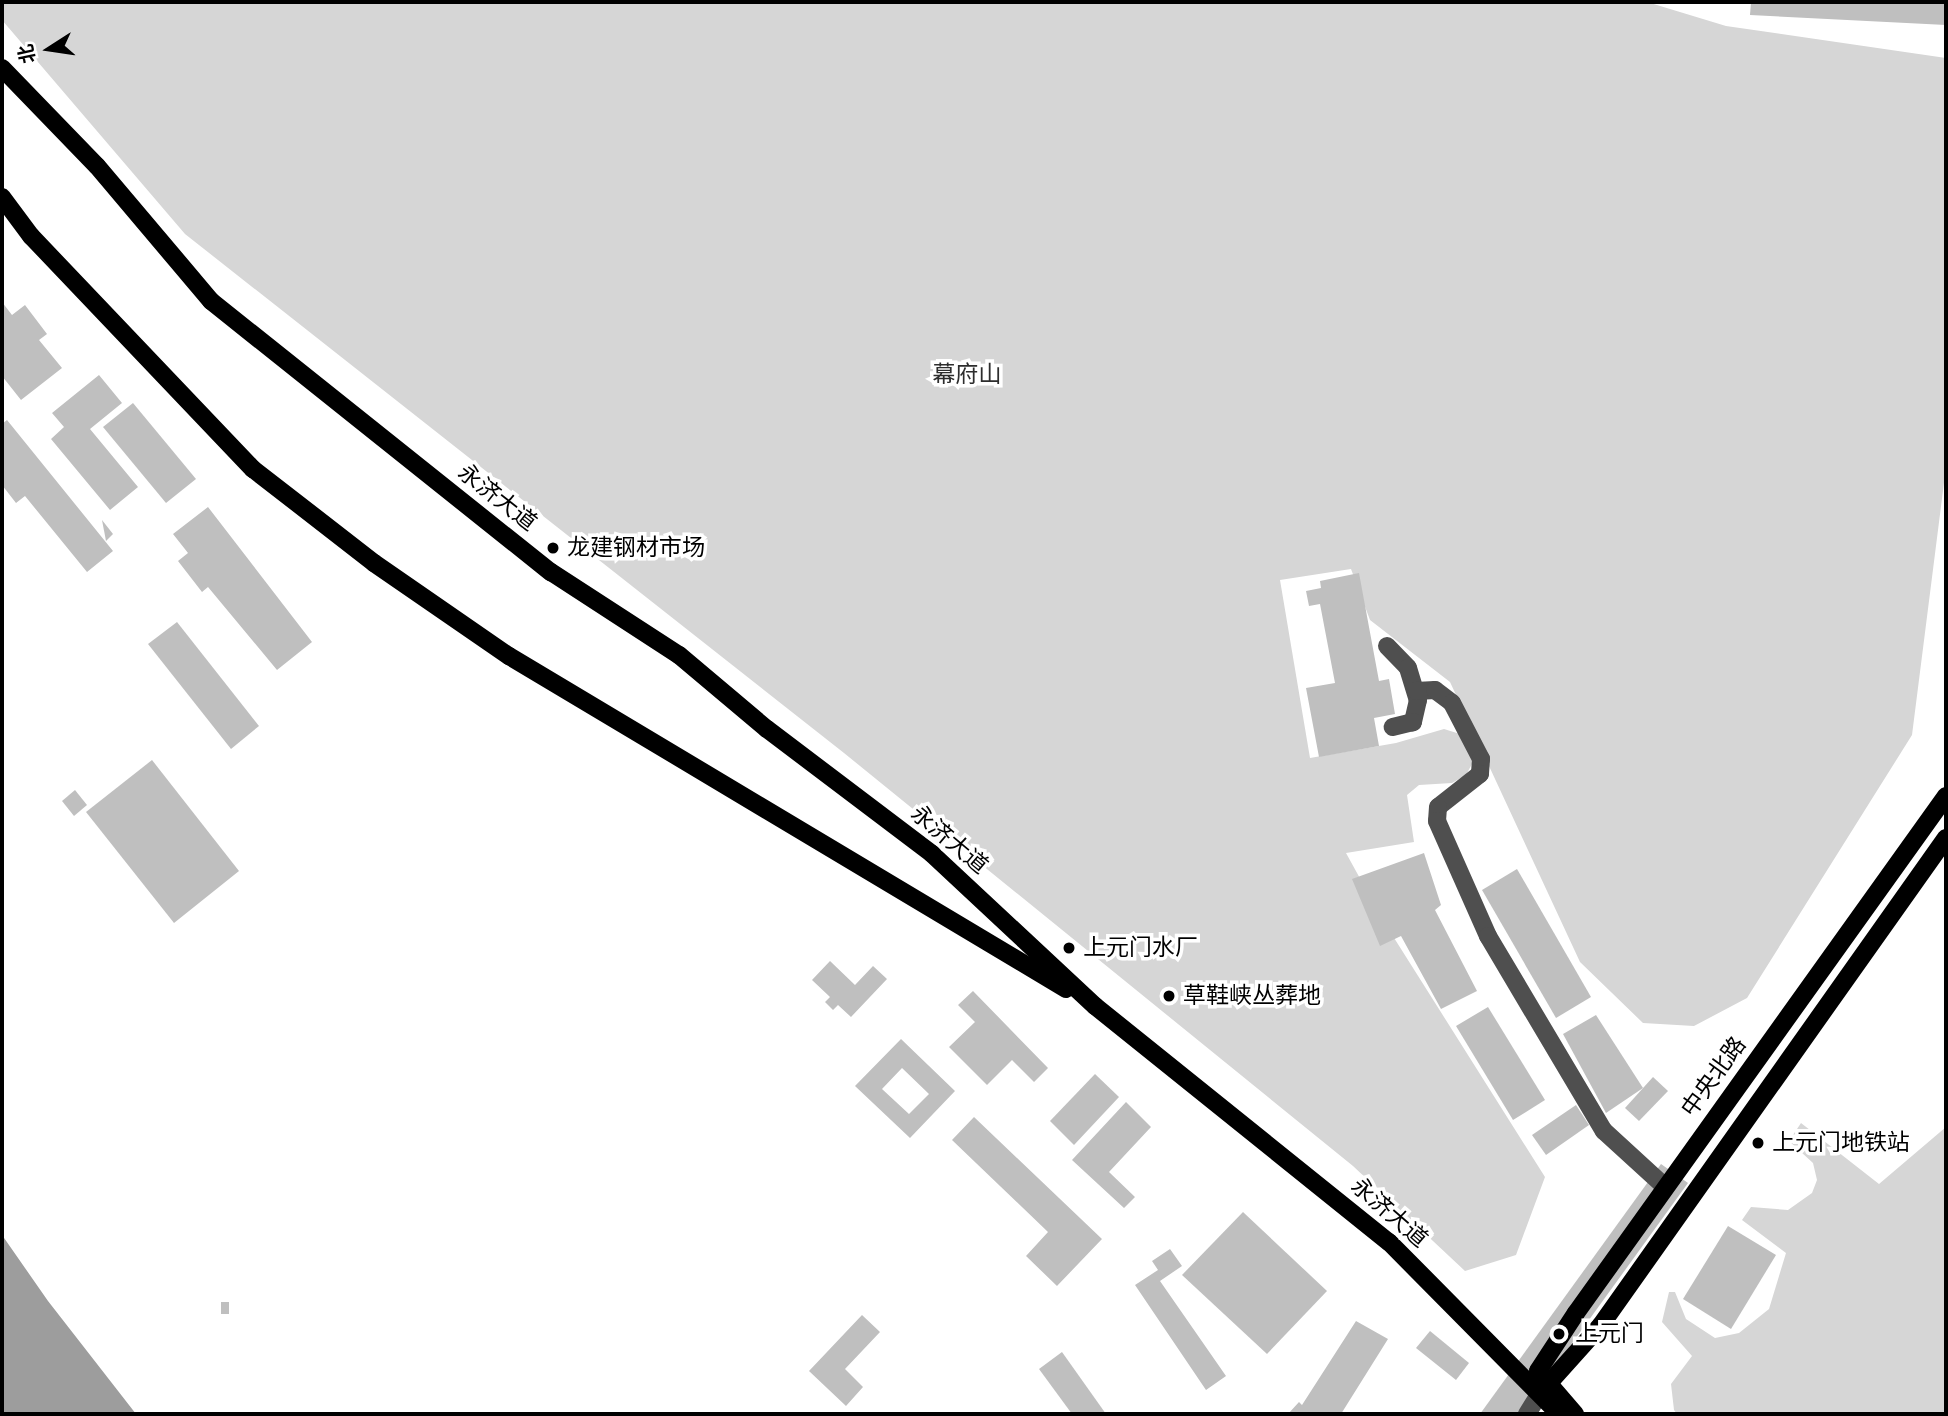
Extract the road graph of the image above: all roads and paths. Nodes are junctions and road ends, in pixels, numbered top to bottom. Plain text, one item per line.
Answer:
1 (2, 68) edge
2 (2, 197) edge
3 (1387, 646) dead end
4 (1416, 691) junction
5 (1393, 727) dead end
6 (1946, 796) edge
7 (1946, 838) edge
8 (1095, 1006) junction
9 (1664, 1186) junction
10 (1546, 1390) junction
11 (1527, 1414) edge
12 (1559, 1414) edge
13 (1575, 1414) edge

1 - 8 main road, 永济大道
2 - 8 main road, 永济大道
3 - 4 street
4 - 5 street
4 - 9 street
6 - 9 main road, 中央北路
7 - 10 main road
8 - 10 main road, 永济大道
9 - 10 main road, 中央北路
10 - 11 street
10 - 12 main road
10 - 13 main road

